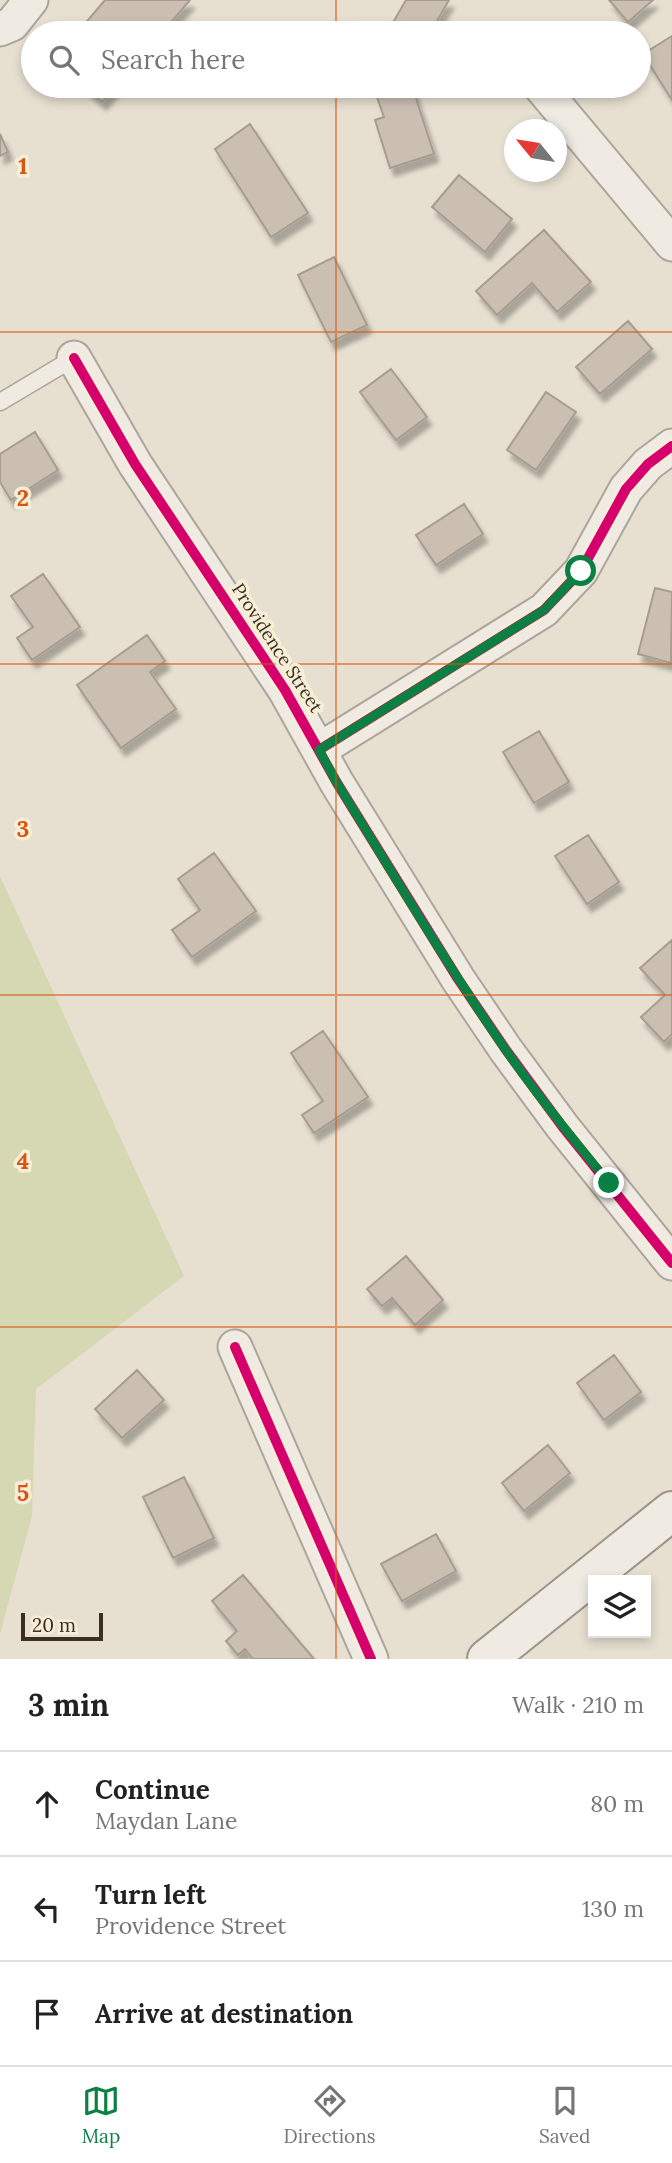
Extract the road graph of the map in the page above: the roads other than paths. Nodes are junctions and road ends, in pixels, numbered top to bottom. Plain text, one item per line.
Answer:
1 (31, 0) edge
2 (0, 29) edge
3 (550, 98) edge
4 (672, 244) edge
5 (74, 358) joint
6 (0, 402) edge
7 (672, 446) edge
8 (319, 750) junction
9 (672, 1263) edge
10 (235, 1347) dead end
11 (672, 1511) edge
12 (371, 1659) edge
13 (486, 1659) edge

1 - 2 street
3 - 4 street
5 - 6 lane
5 - 8 street, Providence Street
7 - 8 street
8 - 9 street, Providence Street
10 - 12 street
11 - 13 street

